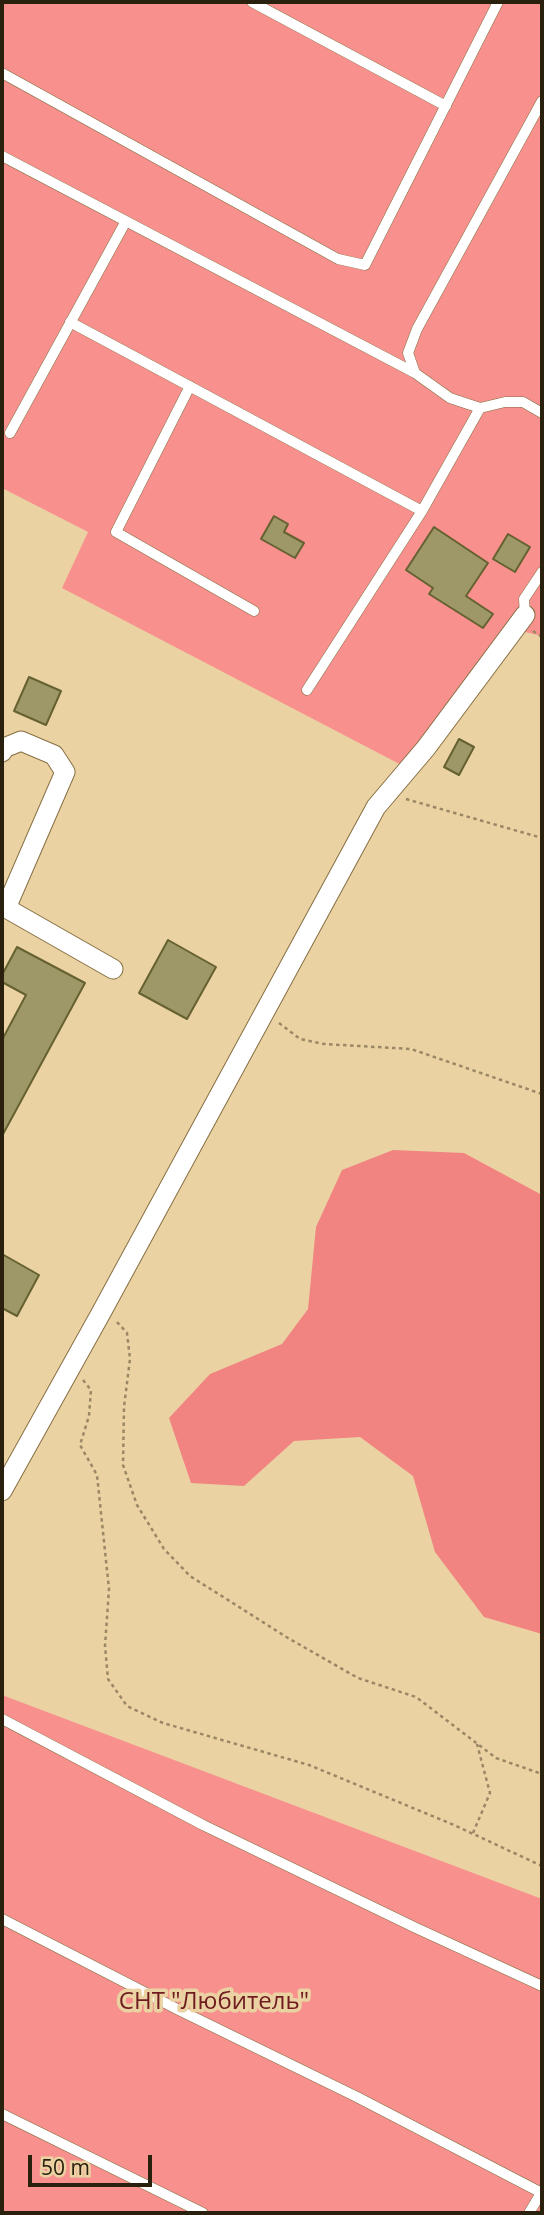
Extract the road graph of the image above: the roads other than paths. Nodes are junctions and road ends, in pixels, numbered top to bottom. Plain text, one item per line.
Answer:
1 (252, 2) edge
2 (498, 2) edge
3 (2, 73) edge
4 (542, 101) edge
5 (446, 106) junction
6 (2, 156) edge
7 (126, 221) junction
8 (70, 322) junction
9 (415, 373) junction
10 (190, 386) junction
11 (480, 408) junction
12 (542, 414) edge
13 (10, 433) dead end
14 (422, 510) junction
15 (542, 572) edge
16 (254, 611) dead end
17 (525, 615) joint
18 (307, 690) dead end
19 (2, 752) edge
20 (113, 970) dead end
21 (2, 1491) edge
22 (2, 1719) edge
23 (2, 1919) edge
24 (542, 1986) edge
25 (2, 2114) edge
26 (542, 2193) edge
27 (203, 2213) edge
28 (529, 2213) edge

1 - 5 lane
2 - 5 lane
3 - 5 lane
4 - 9 lane
6 - 7 lane
7 - 8 lane
7 - 9 lane
8 - 10 lane
8 - 13 lane
9 - 11 lane
10 - 14 lane
10 - 16 lane
11 - 12 lane
11 - 14 lane
14 - 18 lane
15 - 17 lane
17 - 21 street
19 - 20 street
22 - 24 lane
23 - 26 lane
25 - 27 lane
26 - 28 lane

